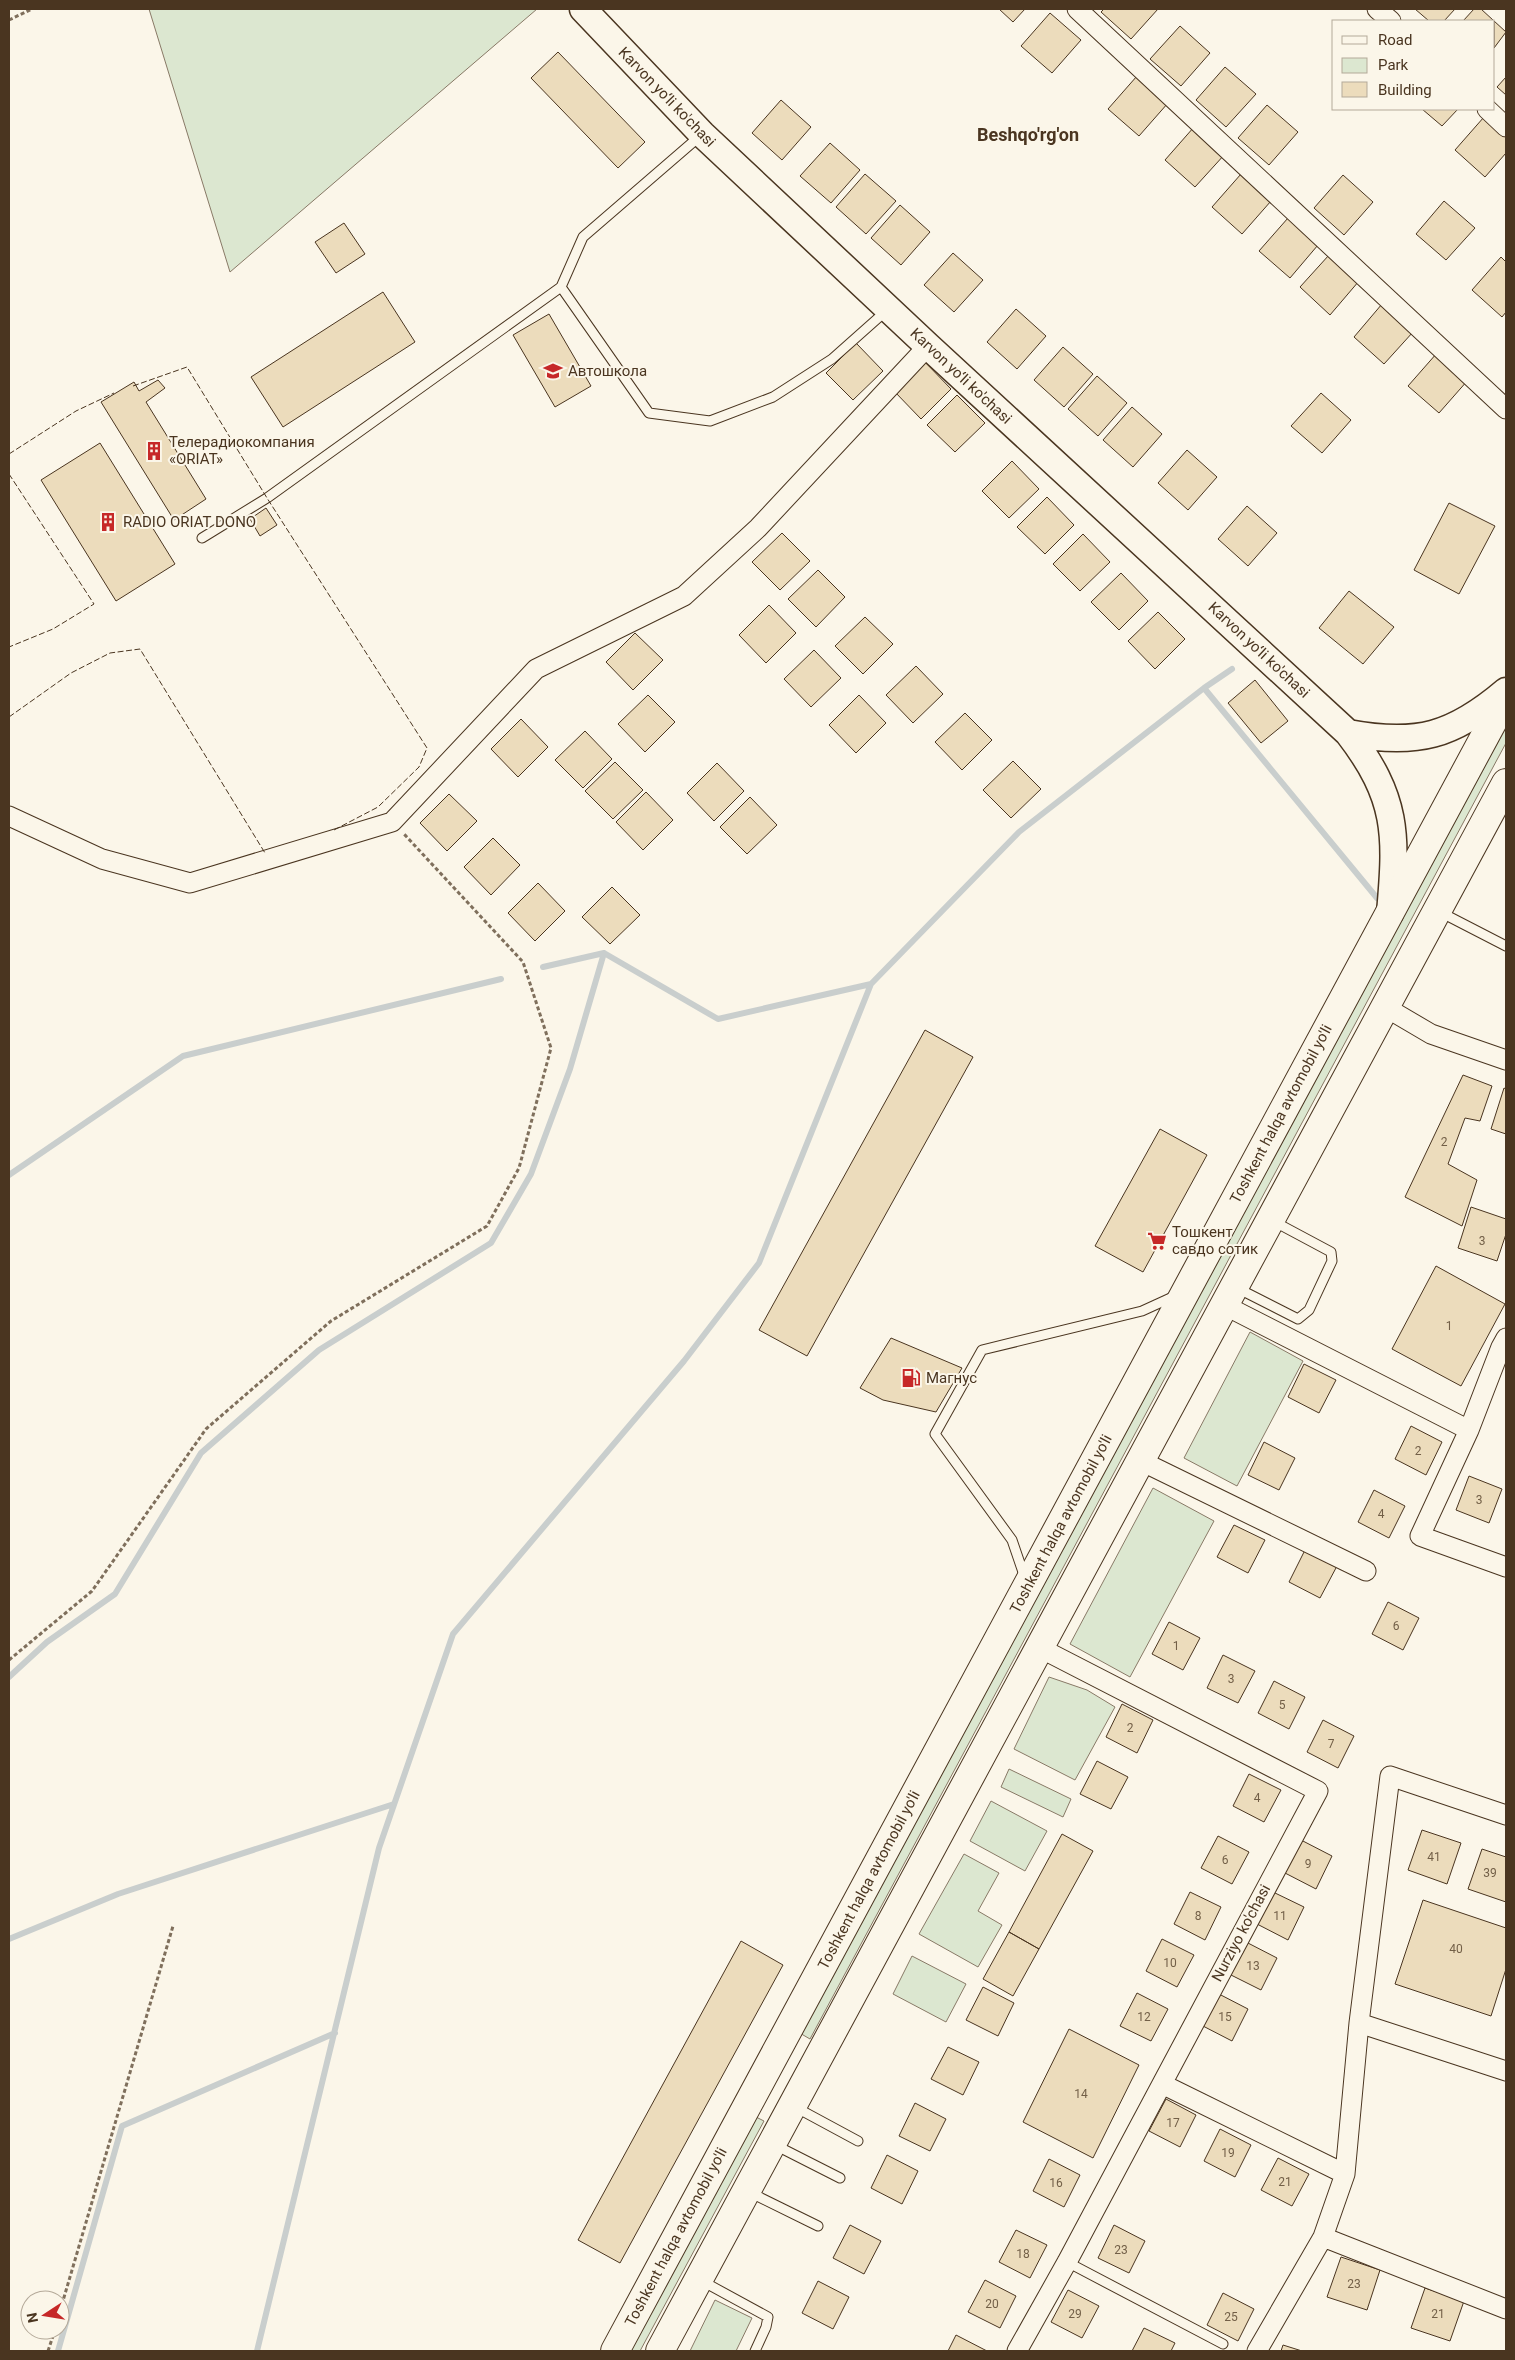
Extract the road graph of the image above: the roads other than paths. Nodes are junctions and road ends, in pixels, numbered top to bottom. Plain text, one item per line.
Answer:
1 (583, 9) edge
2 (1076, 9) edge
3 (1377, 9) edge
4 (1390, 20) edge
5 (1487, 110) edge
6 (1506, 127) edge
7 (702, 134) junction
8 (561, 287) junction
9 (888, 309) junction
10 (928, 346) junction
11 (1506, 409) edge
12 (202, 538) dead end
13 (1506, 691) edge
14 (1506, 696) edge
15 (1348, 732) junction
16 (1506, 784) edge
17 (9, 816) edge
18 (1437, 911) junction
19 (1390, 913) junction
20 (1506, 946) edge
21 (1386, 1007) junction
22 (1506, 1060) edge
23 (1271, 1219) junction
24 (1186, 1291) junction
25 (1229, 1296) junction
26 (1506, 1338) edge
27 (1469, 1430) junction
28 (1141, 1461) junction
29 (1506, 1567) edge
30 (1366, 1570) dead end
31 (1027, 1586) junction
32 (1040, 1648) junction
33 (1506, 1815) edge
34 (1360, 2022) junction
35 (766, 2071) junction
36 (1506, 2071) edge
37 (1162, 2084) junction
38 (797, 2098) junction
39 (858, 2142) dead end
40 (772, 2143) junction
41 (1345, 2174) junction
42 (840, 2178) dead end
43 (747, 2190) junction
44 (818, 2226) dead end
45 (1323, 2237) junction
46 (1067, 2262) junction
47 (699, 2279) junction
48 (1506, 2309) edge
49 (1223, 2344) dead end
50 (615, 2351) edge
51 (660, 2351) edge
52 (755, 2351) edge
53 (1017, 2351) edge
54 (1256, 2351) edge

1 - 7 street, Karvon yo‘li ko'chasi
2 - 11 street
3 - 4 street
5 - 6 street
7 - 8 lane
7 - 9 street, Karvon yo‘li ko'chasi
8 - 9 lane
8 - 12 lane
9 - 10 street, Karvon yo‘li ko'chasi
10 - 15 street, Karvon yo‘li ko'chasi
10 - 17 street
13 - 15 street
14 - 19 highway, Toshkent halqa avtomobil yo'li
15 - 19 street, Karvon yo‘li ko'chasi
16 - 18 highway
18 - 20 lane
18 - 21 highway
19 - 24 highway, Toshkent halqa avtomobil yo'li
21 - 22 street
21 - 23 highway
23 - 25 highway
23 - 25 lane
24 - 31 highway, Toshkent halqa avtomobil yo'li
24 - 31 lane
25 - 27 street
25 - 28 highway
26 - 27 street
27 - 29 street
28 - 30 street
28 - 32 highway
31 - 35 highway, Toshkent halqa avtomobil yo'li
32 - 37 street, Nurziyo ko'chasi
32 - 38 highway
33 - 34 street
34 - 36 street
34 - 41 street
35 - 38 highway
35 - 50 highway, Toshkent halqa avtomobil yo'li
37 - 41 street
37 - 46 street, Nurziyo ko'chasi
38 - 39 lane
38 - 40 highway
40 - 42 lane
40 - 43 highway
41 - 45 street
43 - 44 lane
43 - 47 highway
45 - 48 street
45 - 54 street
46 - 49 lane
46 - 53 street, Nurziyo ko'chasi
47 - 51 highway
47 - 52 lane

